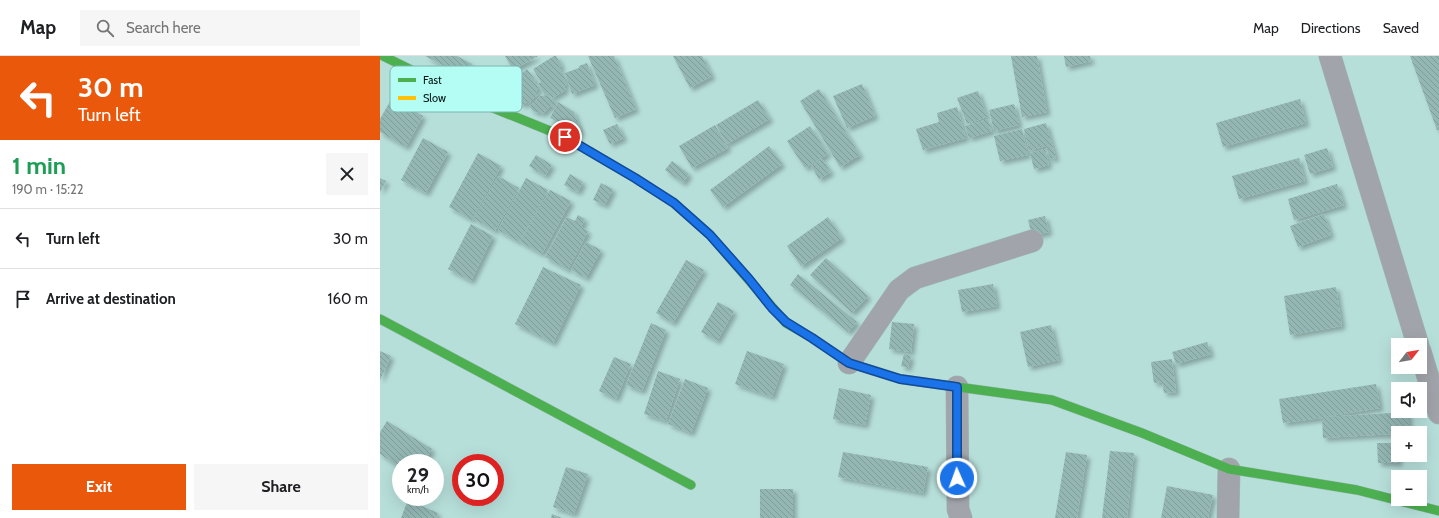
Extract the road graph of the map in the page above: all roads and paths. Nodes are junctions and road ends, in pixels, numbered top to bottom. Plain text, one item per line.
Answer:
1 (383, 56) edge
2 (1330, 56) edge
3 (402, 66) edge
4 (503, 112) edge
5 (1032, 241) dead end
6 (380, 319) edge
7 (1416, 338) edge
8 (849, 363) junction
9 (1427, 374) edge
10 (957, 387) junction
11 (1439, 413) edge
12 (1229, 469) junction
13 (690, 485) dead end
14 (1439, 511) edge
15 (961, 518) edge
16 (1228, 518) edge

1 - 3 street
2 - 7 street
4 - 8 street
5 - 8 street
6 - 13 street
8 - 10 street
9 - 11 street
10 - 12 street
10 - 15 street
12 - 14 street
12 - 16 street

